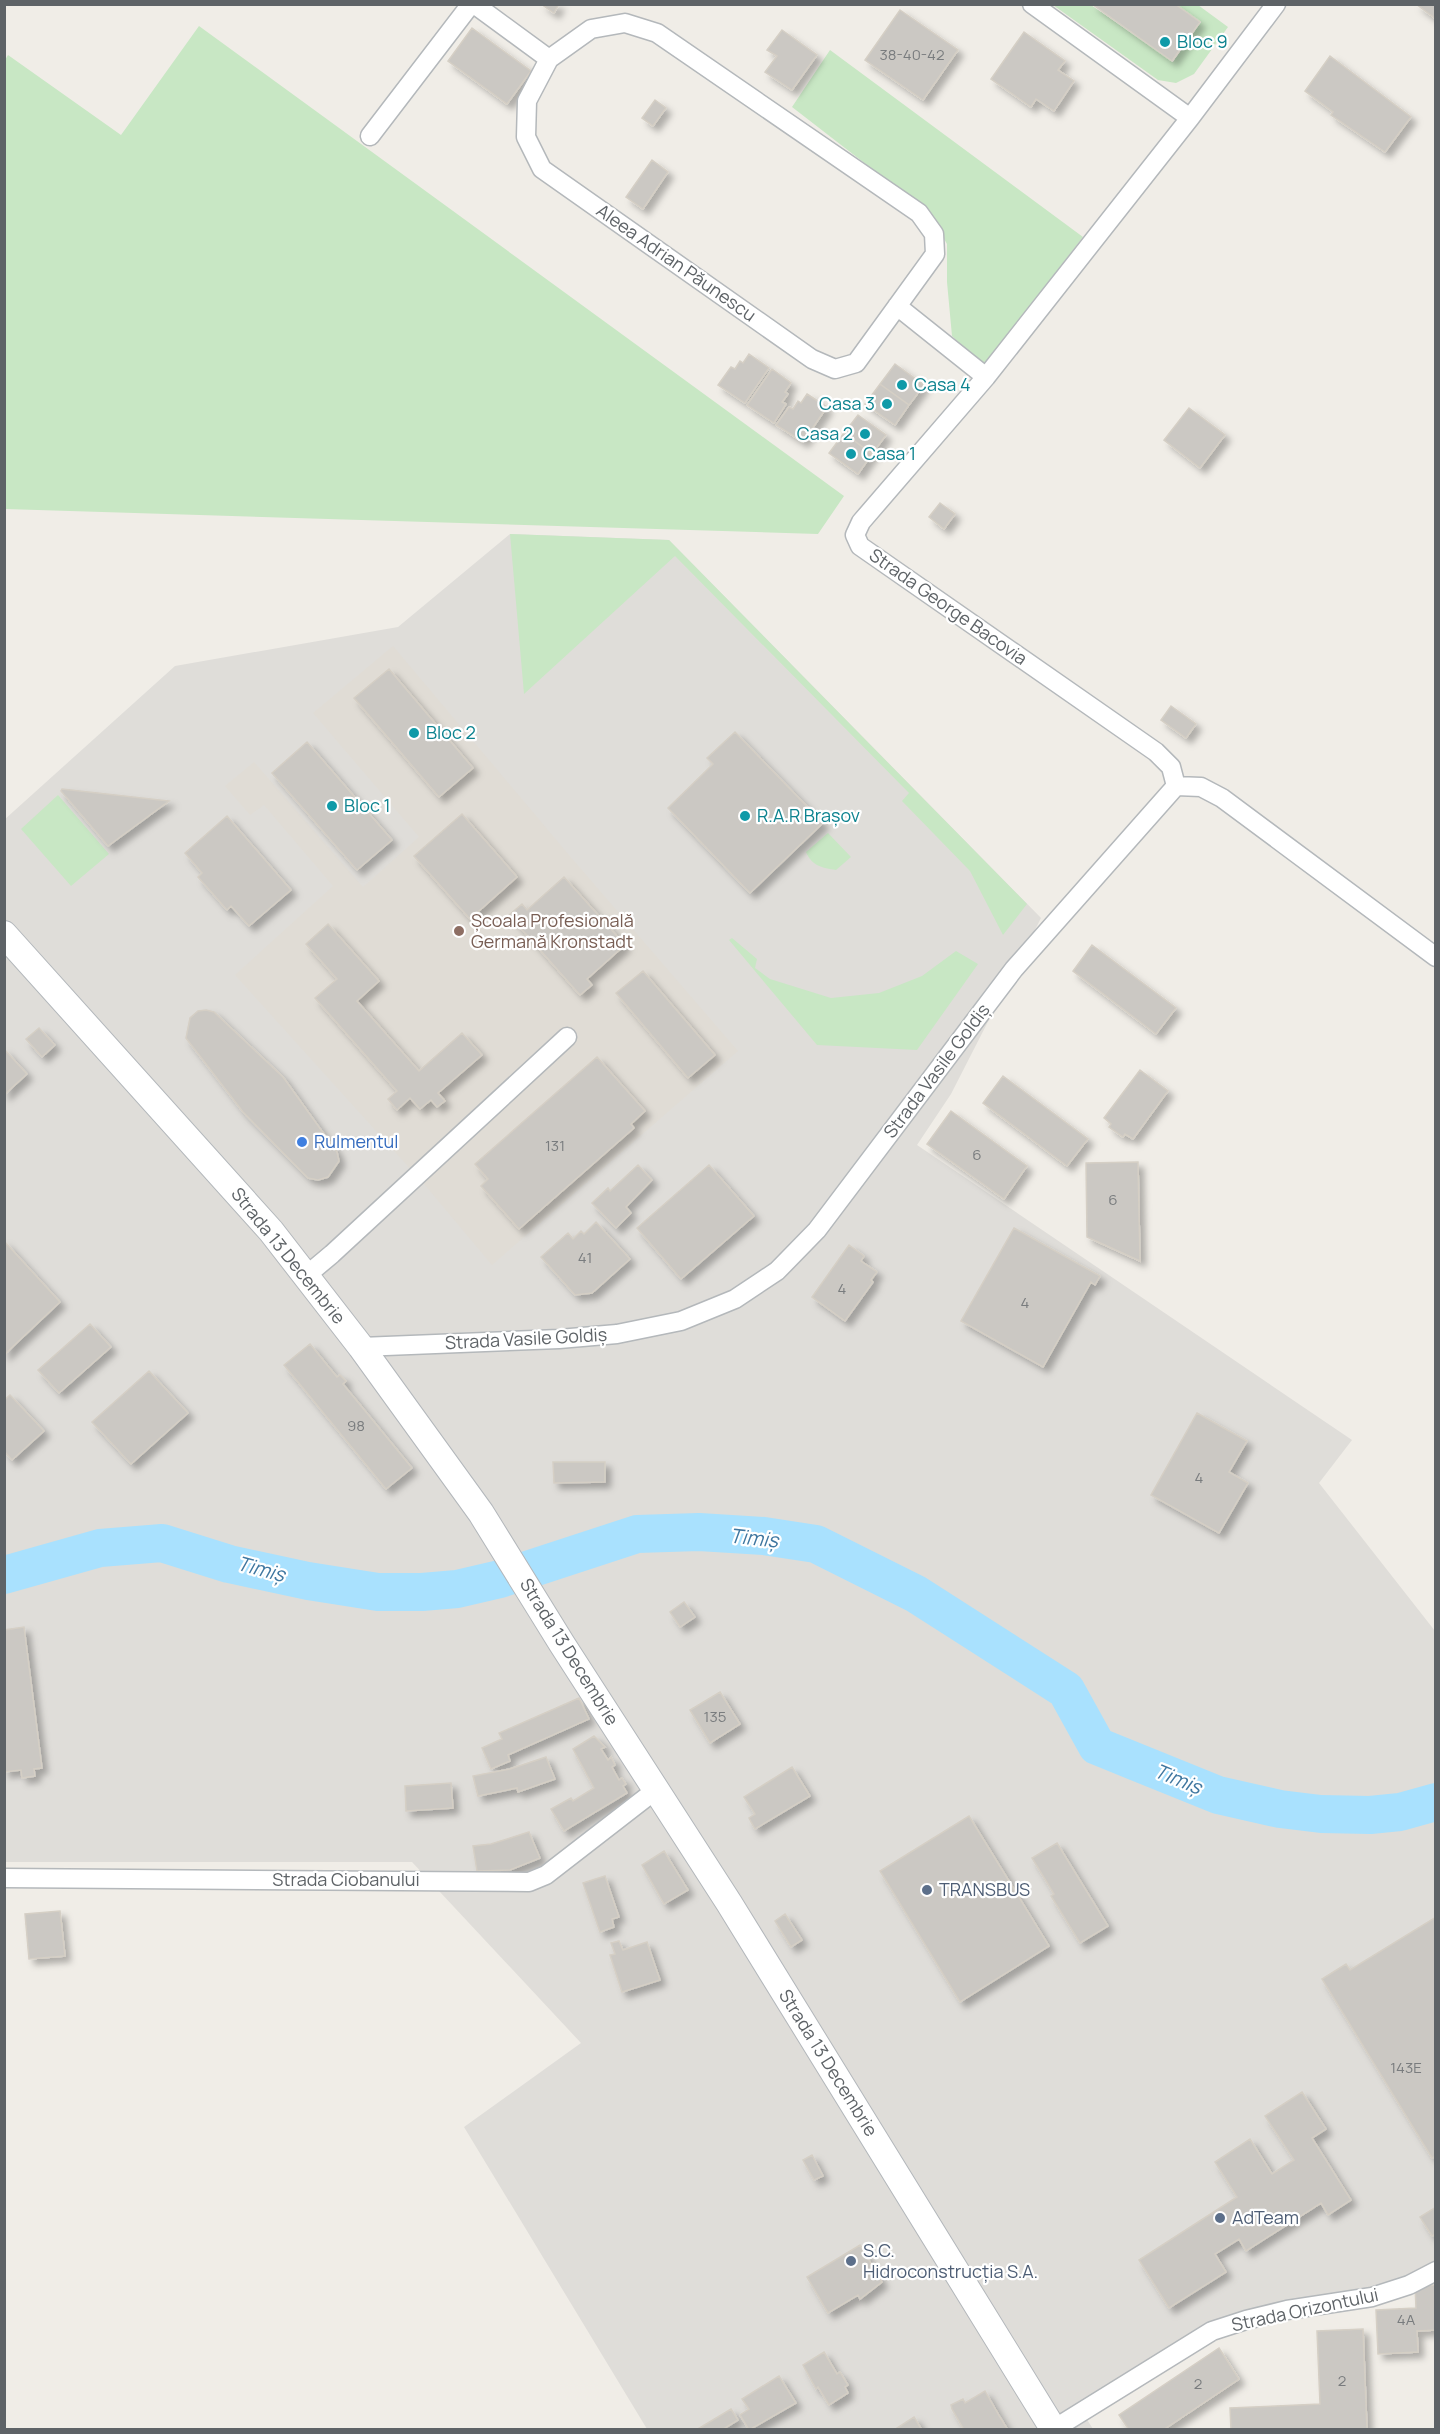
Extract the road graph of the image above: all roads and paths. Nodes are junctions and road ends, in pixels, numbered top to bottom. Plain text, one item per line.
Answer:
1 (473, 4) edge
2 (1032, 4) edge
3 (1266, 8) edge
4 (549, 59) junction
5 (1190, 118) junction
6 (370, 136) dead end
7 (897, 306) junction
8 (986, 376) junction
9 (1176, 786) junction
10 (4, 934) edge
11 (1436, 957) edge
12 (567, 1036) dead end
13 (307, 1275) junction
14 (361, 1347) junction
15 (657, 1790) junction
16 (4, 1878) edge
17 (1436, 2271) edge
18 (1054, 2429) edge

1 - 4 street
1 - 6 street
2 - 5 street
3 - 5 street, Strada George Bacovia
4 - 7 street, Aleea Adrian Păunescu
4 - 7 street, Aleea Adrian Păunescu
5 - 8 street, Strada George Bacovia
7 - 8 street
8 - 9 street, Strada George Bacovia
9 - 11 street
9 - 14 street, Strada Vasile Goldiș
10 - 13 main road, Strada 13 Decembrie
12 - 13 street
13 - 14 main road, Strada 13 Decembrie
14 - 15 main road, Strada 13 Decembrie
15 - 16 street, Strada Ciobanului
15 - 18 main road, Strada 13 Decembrie
17 - 18 street, Strada Orizontului

